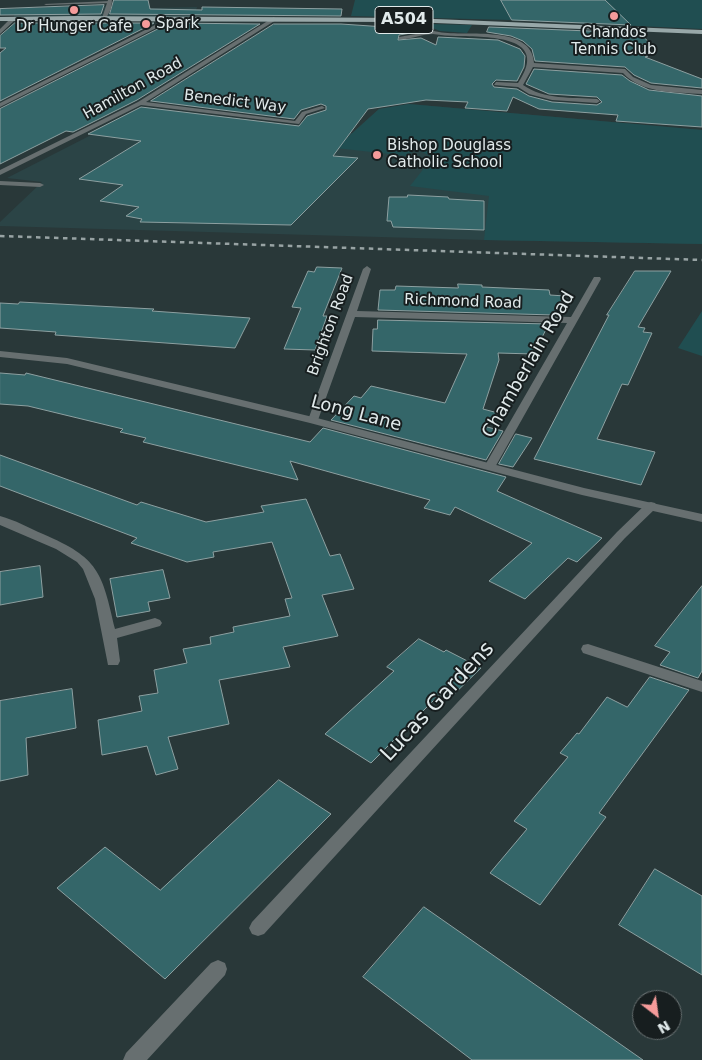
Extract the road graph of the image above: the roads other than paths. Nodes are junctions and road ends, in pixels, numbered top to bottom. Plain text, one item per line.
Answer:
1 (110, 1) edge
2 (46, 4) dead end
3 (105, 18) junction
4 (173, 18) junction
5 (0, 19) edge
6 (13, 19) junction
7 (274, 19) junction
8 (411, 20) junction
9 (0, 32) edge
10 (702, 32) edge
11 (433, 33) junction
12 (401, 38) dead end
13 (531, 65) junction
14 (496, 84) dead end
15 (520, 86) junction
16 (702, 92) edge
17 (597, 101) dead end
18 (140, 103) junction
19 (0, 105) edge
20 (322, 108) dead end
21 (0, 173) edge
22 (0, 183) edge
23 (40, 186) dead end
24 (367, 269) dead end
25 (597, 279) dead end
26 (351, 314) junction
27 (573, 320) junction
28 (0, 354) edge
29 (313, 420) junction
30 (490, 467) junction
31 (651, 506) junction
32 (702, 518) edge
33 (0, 520) edge
34 (156, 623) dead end
35 (110, 635) junction
36 (588, 649) dead end
37 (113, 661) dead end
38 (702, 687) edge
39 (258, 928) dead end
40 (218, 969) dead end
41 (134, 1060) edge

1 - 2 street
1 - 3 street
3 - 4 main road, A504
3 - 6 main road, A504
4 - 7 main road, A504
4 - 19 street
5 - 6 main road, A504
6 - 9 street
7 - 8 main road, A504
7 - 18 street, Hamilton Road
8 - 10 main road, A504
8 - 11 street
11 - 12 street
11 - 13 street
13 - 15 street
13 - 16 street
14 - 15 street
15 - 17 street
18 - 20 street, Benedict Way
18 - 21 street, Hamilton Road
22 - 23 street
24 - 26 street, Brighton Road
25 - 27 street, Chamberlain Road
26 - 27 street, Richmond Road
26 - 29 street, Brighton Road
27 - 30 street, Chamberlain Road
28 - 29 street, Long Lane
29 - 30 street, Long Lane
30 - 31 street, Long Lane
31 - 32 street, Long Lane
31 - 39 street, Lucas Gardens
33 - 35 street
34 - 35 street
35 - 37 street
36 - 38 street
40 - 41 street

